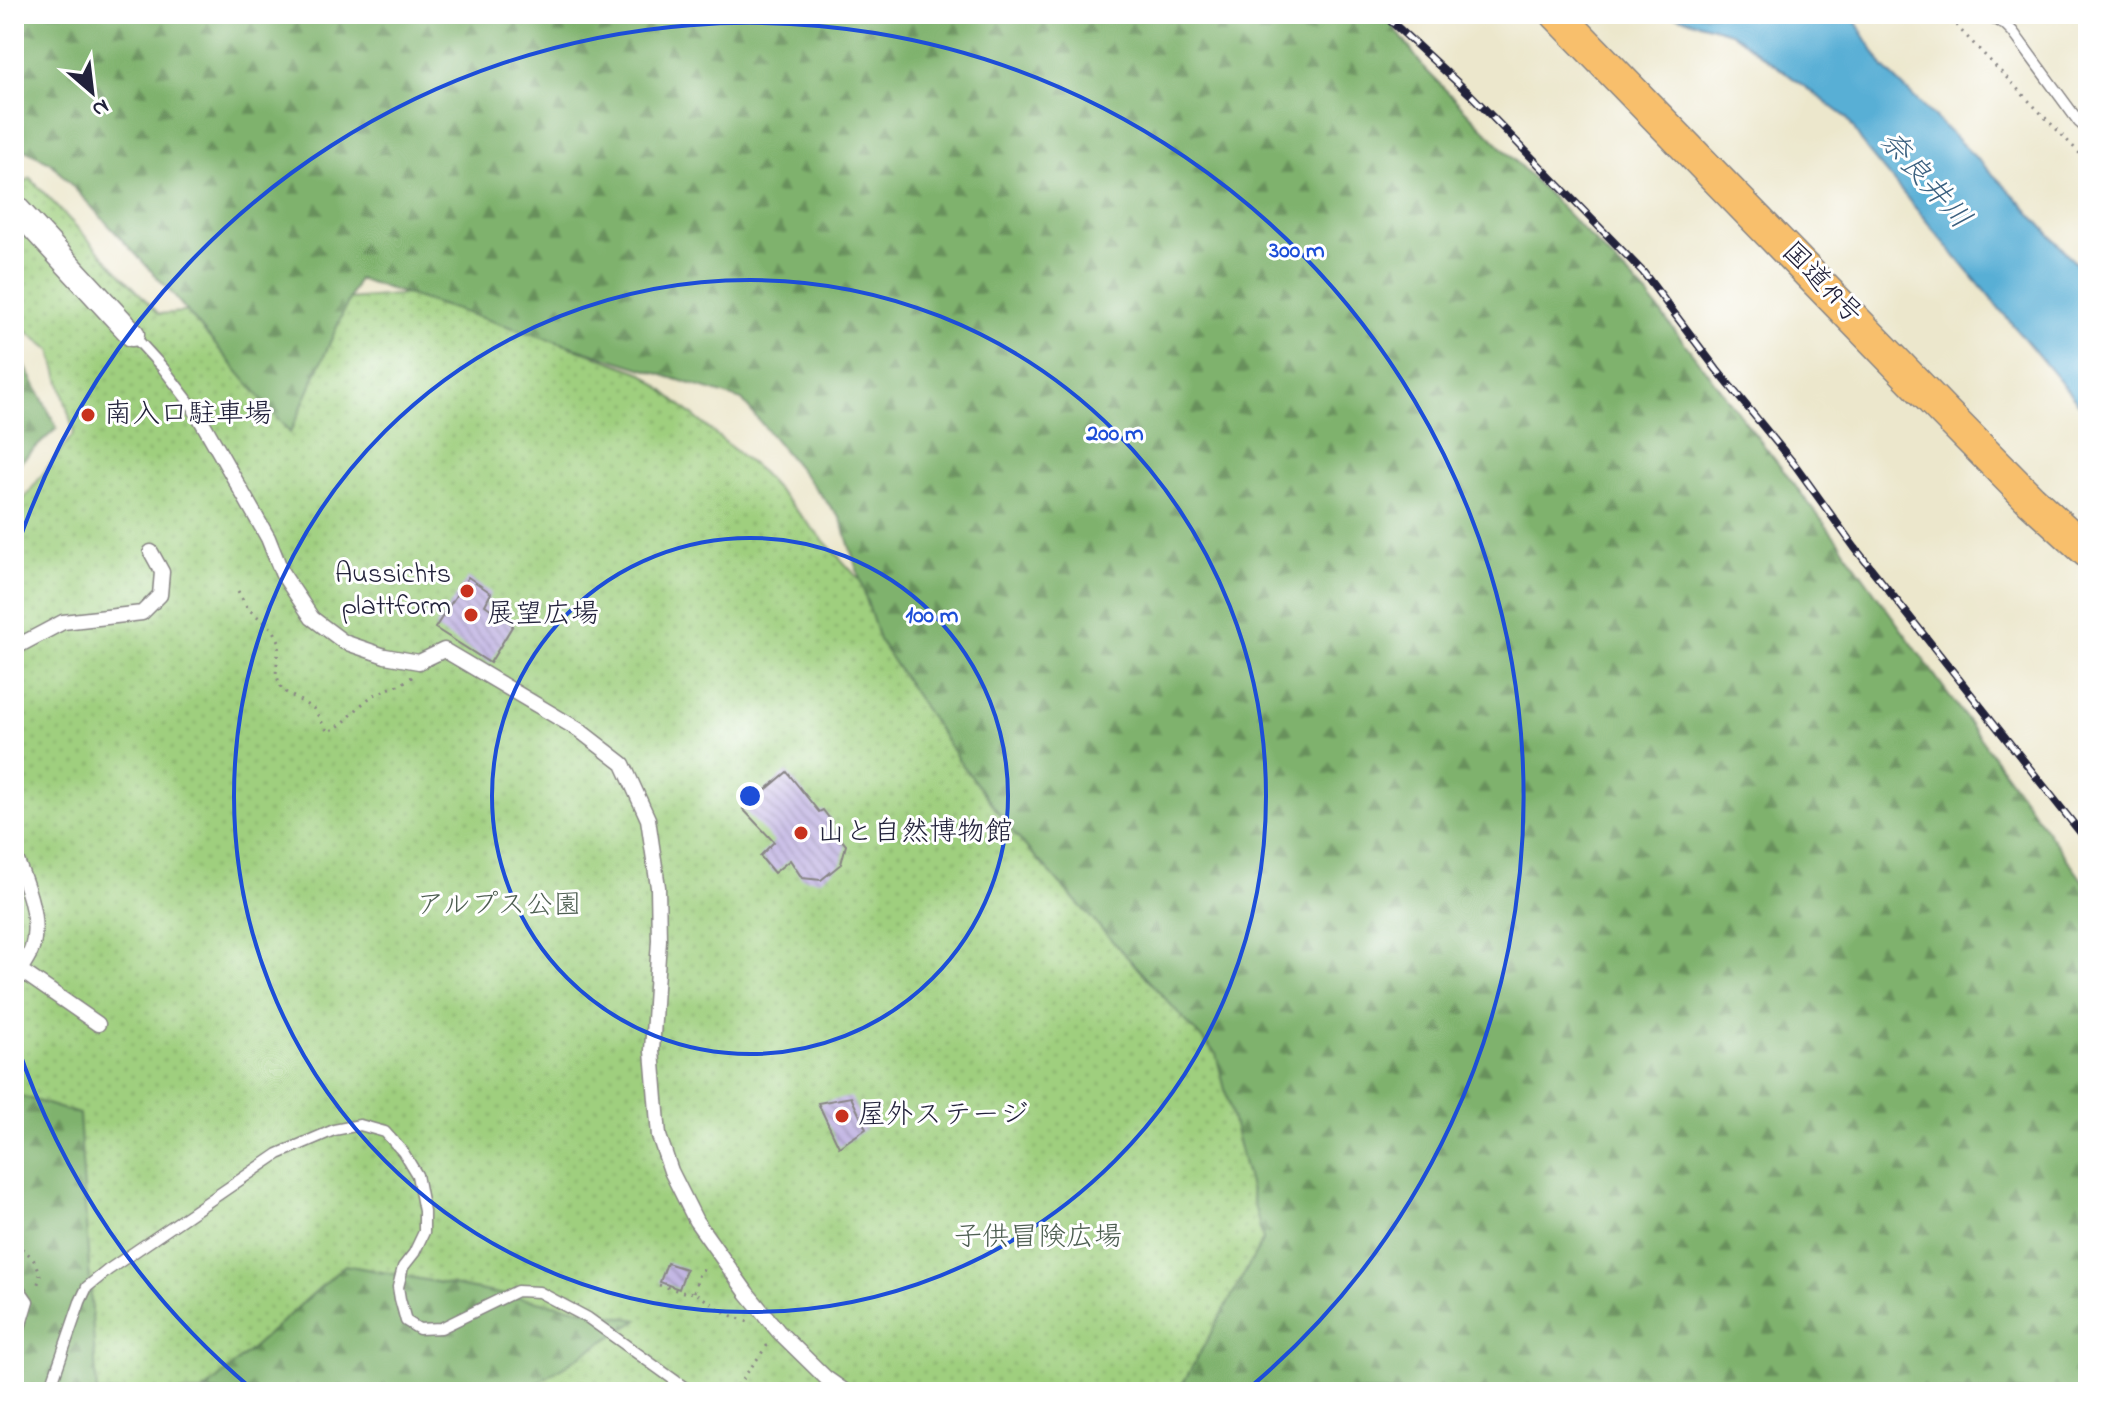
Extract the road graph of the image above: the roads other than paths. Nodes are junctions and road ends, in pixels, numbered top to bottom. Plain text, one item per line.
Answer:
1 (1557, 14) edge
2 (1980, 14) edge
3 (2088, 130) edge
4 (14, 206) edge
5 (132, 334) joint
6 (196, 411) joint
7 (151, 552) dead end
8 (2088, 552) edge
9 (14, 648) edge
10 (14, 854) edge
11 (98, 1024) dead end
12 (14, 1281) edge
13 (14, 1348) edge
14 (14, 1381) edge
15 (17, 1392) edge
16 (49, 1392) edge
17 (691, 1392) edge
18 (846, 1392) edge

1 - 8 highway, 国道19号
2 - 3 lane
4 - 5 street
5 - 6 lane
6 - 18 street
7 - 9 street
10 - 11 street
12 - 13 lane
14 - 15 lane
16 - 17 lane

